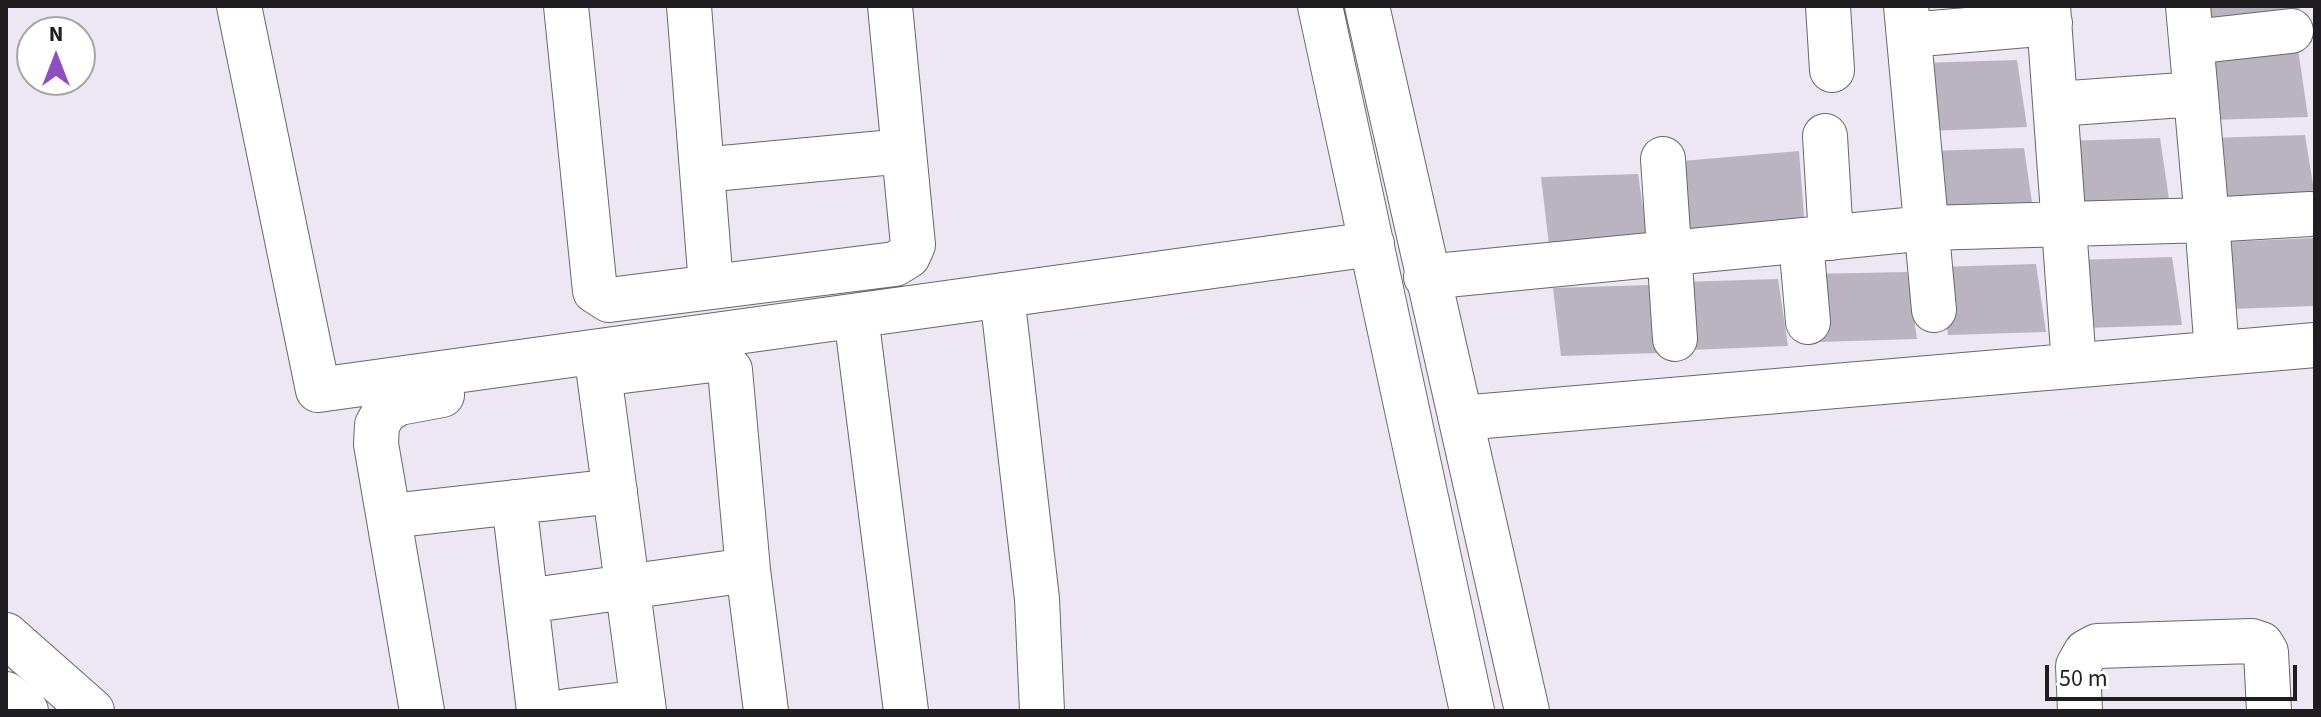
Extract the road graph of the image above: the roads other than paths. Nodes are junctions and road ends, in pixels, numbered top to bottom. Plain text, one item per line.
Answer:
1 (239, 6) edge
2 (566, 6) edge
3 (689, 6) edge
4 (890, 6) edge
5 (1320, 6) edge
6 (1367, 6) edge
7 (1828, 6) edge
8 (2049, 14) edge
9 (1908, 20) edge
10 (2190, 24) edge
11 (2291, 31) dead end
12 (1832, 70) dead end
13 (2196, 94) junction
14 (2056, 104) junction
15 (1825, 136) dead end
16 (904, 151) junction
17 (1663, 159) dead end
18 (702, 170) junction
19 (2310, 214) dead end
20 (2207, 220) junction
21 (2063, 225) junction
22 (1927, 228) junction
23 (1816, 240) junction
24 (1372, 244) junction
25 (1669, 254) junction
26 (1426, 277) junction
27 (711, 285) junction
28 (1002, 295) junction
29 (1934, 310) dead end
30 (856, 316) junction
31 (1808, 322) dead end
32 (1675, 339) dead end
33 (2315, 345) edge
34 (2217, 353) junction
35 (597, 363) junction
36 (2074, 365) junction
37 (1461, 418) junction
38 (615, 491) junction
39 (514, 502) junction
40 (390, 516) junction
41 (748, 570) junction
42 (629, 587) junction
43 (526, 601) junction
44 (6, 635) edge
45 (6, 694) edge
46 (644, 706) edge
47 (26, 711) edge
48 (92, 711) edge
49 (422, 711) edge
50 (539, 711) edge
51 (567, 711) edge
52 (766, 711) edge
53 (906, 711) edge
54 (1042, 711) edge
55 (1472, 711) edge
56 (1527, 711) edge
57 (2080, 711) edge
58 (2269, 711) edge

1 - 35 street
2 - 27 street
3 - 18 street
4 - 16 street
5 - 24 street
6 - 26 street
7 - 12 street
8 - 9 street
8 - 14 street
9 - 22 street
10 - 11 street
10 - 13 street
13 - 14 street
13 - 20 street
14 - 21 street
15 - 23 street
16 - 18 street
16 - 27 street
17 - 25 street
18 - 27 street
19 - 20 street
20 - 21 street
20 - 34 street
21 - 22 street
21 - 36 street
22 - 23 street
22 - 29 street
23 - 25 street
23 - 31 street
24 - 28 street
24 - 55 street
25 - 26 street
25 - 32 street
26 - 37 street
28 - 30 street
28 - 54 street
30 - 35 street
30 - 53 street
33 - 34 street
34 - 36 street
35 - 38 street
35 - 40 street
35 - 41 street
36 - 37 street
37 - 56 street
38 - 39 street
38 - 42 street
39 - 40 street
39 - 43 street
40 - 49 street
41 - 42 street
41 - 52 street
42 - 43 street
42 - 46 street
43 - 50 street
44 - 48 street
45 - 47 street
46 - 51 street
57 - 58 street

